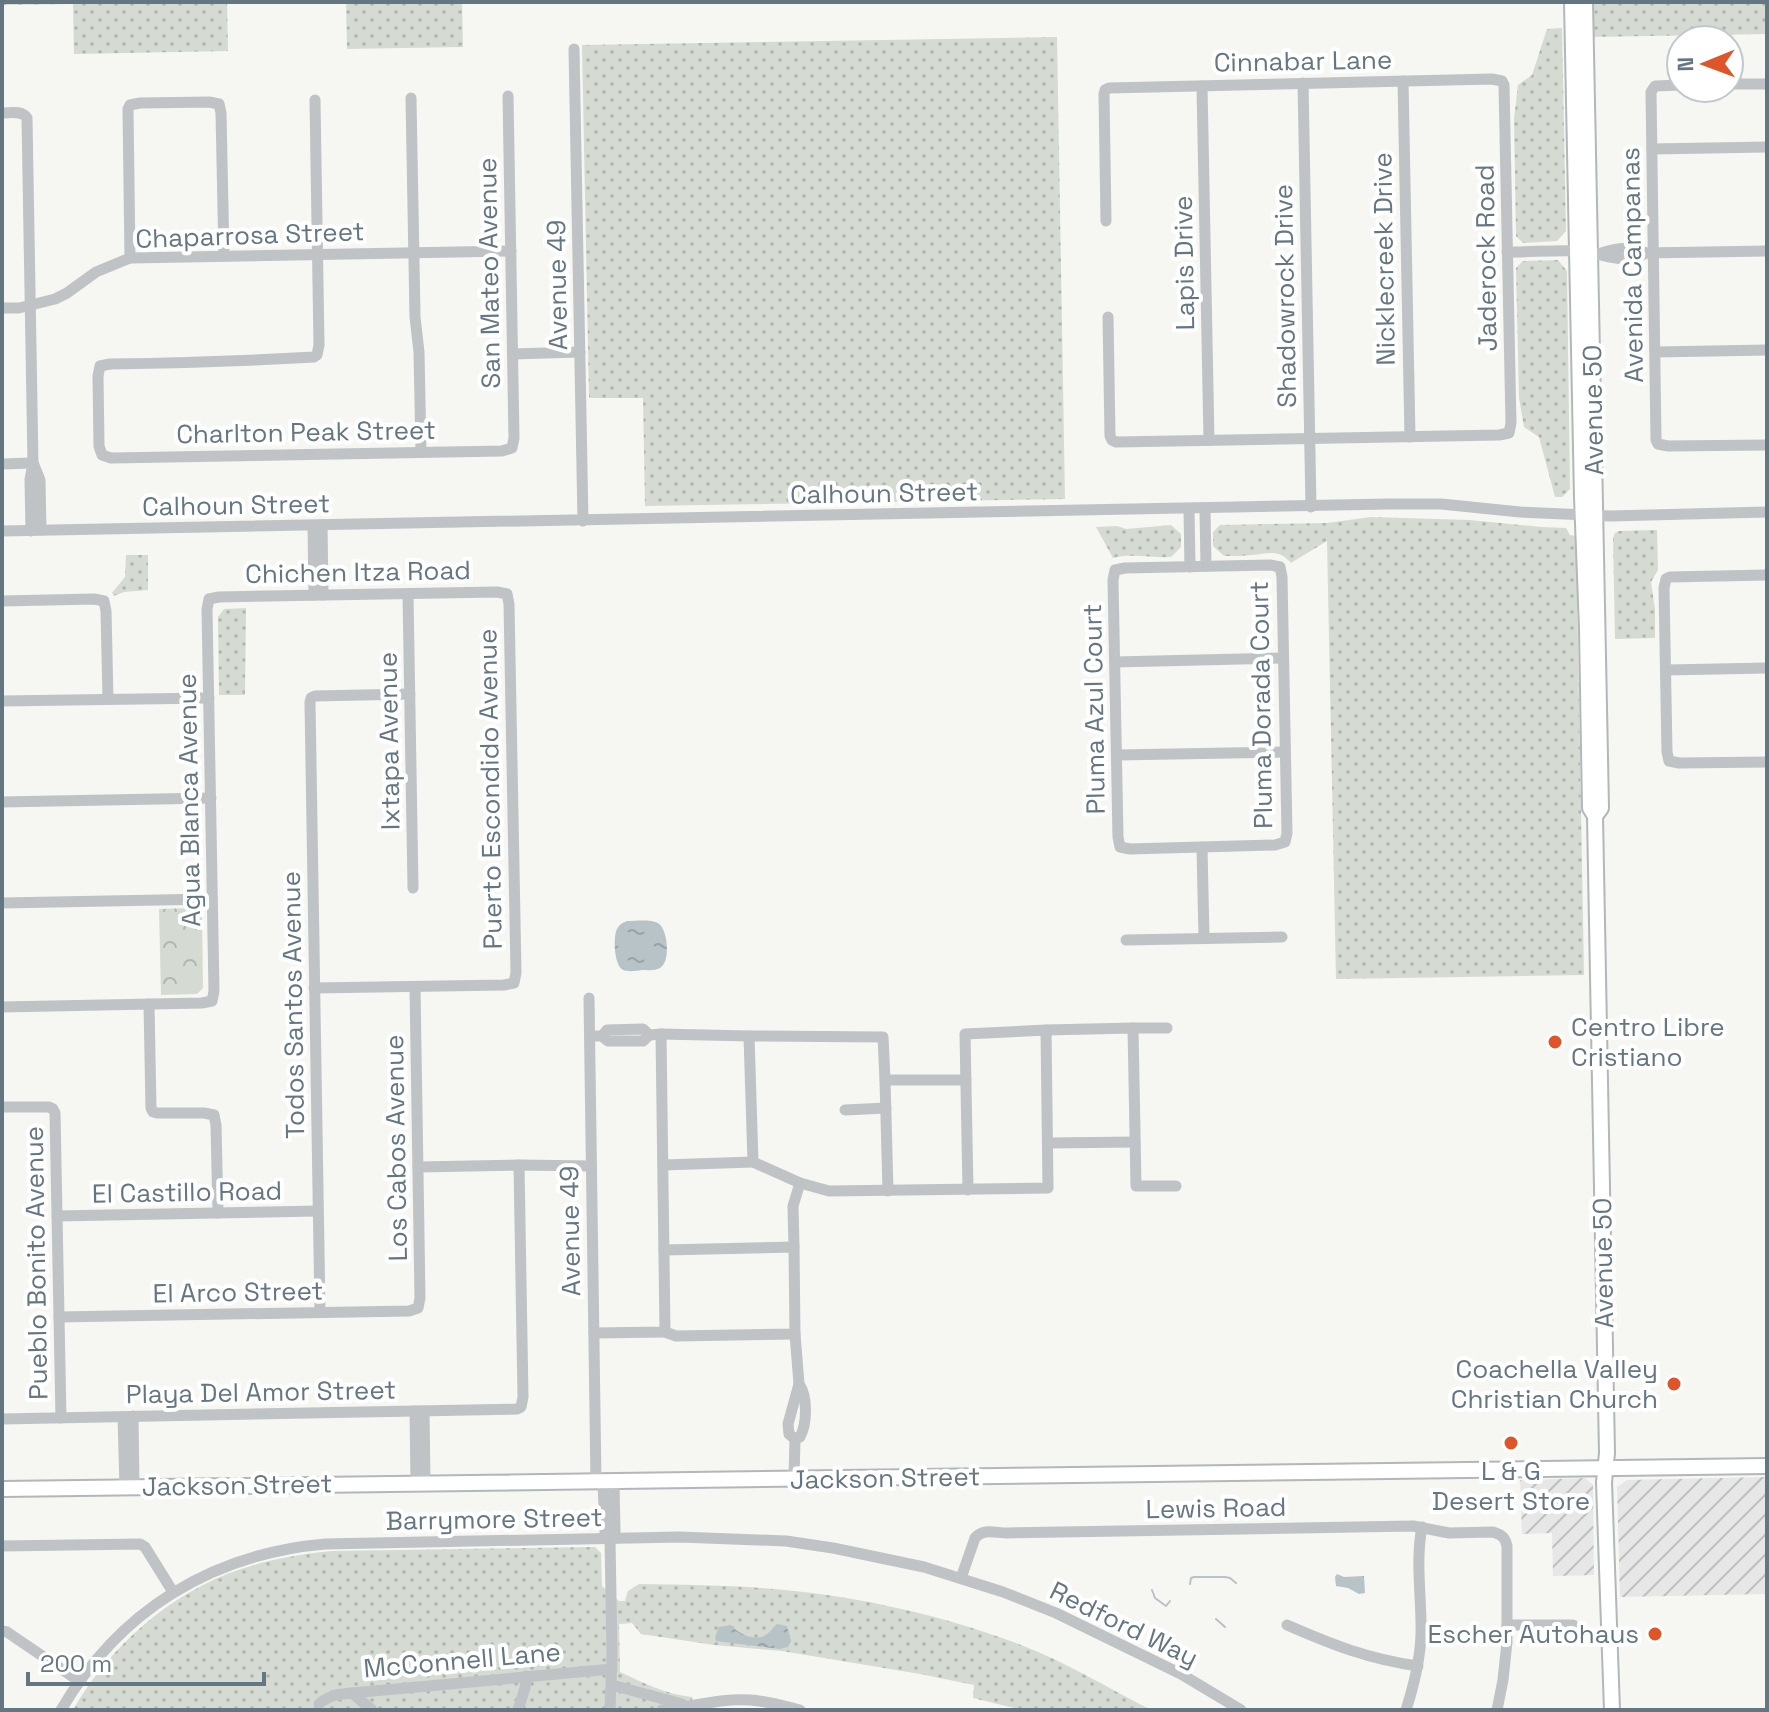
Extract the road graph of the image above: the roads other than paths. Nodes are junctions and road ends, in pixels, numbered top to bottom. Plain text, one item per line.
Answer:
1 (1572, 2) edge
2 (1585, 2) edge
3 (574, 49) dead end
4 (1403, 81) junction
5 (1502, 81) joint
6 (1303, 83) junction
7 (1745, 84) edge
8 (1767, 84) edge
9 (1202, 86) junction
10 (1665, 86) edge
11 (508, 96) dead end
12 (411, 98) dead end
13 (315, 100) dead end
14 (2, 113) edge
15 (1767, 147) edge
16 (1652, 149) junction
17 (1106, 221) dead end
18 (511, 251) junction
19 (1767, 251) edge
20 (414, 252) junction
21 (1507, 252) junction
22 (1589, 252) junction
23 (1650, 253) junction
24 (318, 254) junction
25 (224, 256) junction
26 (130, 258) junction
27 (30, 306) junction
28 (2, 308) edge
29 (1108, 317) dead end
30 (1767, 350) edge
31 (580, 352) junction
32 (1656, 352) junction
33 (513, 354) junction
34 (1410, 437) junction
35 (1310, 439) junction
36 (1209, 440) junction
37 (1767, 445) edge
38 (512, 448) joint
39 (421, 452) junction
40 (33, 463) junction
41 (2, 464) edge
42 (1311, 507) junction
43 (1189, 509) junction
44 (1205, 509) junction
45 (1767, 512) edge
46 (1589, 514) junction
47 (583, 521) junction
48 (317, 526) junction
49 (2, 531) edge
50 (36, 531) junction
51 (1206, 566) junction
52 (1190, 567) junction
53 (1767, 575) edge
54 (408, 594) junction
55 (507, 594) joint
56 (318, 595) junction
57 (209, 599) joint
58 (2, 601) edge
59 (1283, 658) junction
60 (1115, 662) junction
61 (1767, 668) edge
62 (1666, 670) junction
63 (410, 694) junction
64 (209, 698) junction
65 (108, 699) junction
66 (2, 701) edge
67 (1285, 752) junction
68 (1117, 755) junction
69 (1767, 762) edge
70 (211, 798) junction
71 (2, 802) edge
72 (1202, 847) junction
73 (413, 888) dead end
74 (212, 899) junction
75 (2, 903) edge
76 (1282, 937) dead end
77 (1204, 938) junction
78 (1126, 940) dead end
79 (415, 987) junction
80 (314, 988) junction
81 (589, 998) dead end
82 (149, 1004) junction
83 (2, 1007) edge
84 (1133, 1028) junction
85 (1167, 1028) dead end
86 (1046, 1030) junction
87 (655, 1034) junction
88 (589, 1036) junction
89 (749, 1036) junction
90 (885, 1080) junction
91 (966, 1080) junction
92 (2, 1107) edge
93 (886, 1108) junction
94 (845, 1110) dead end
95 (1135, 1142) junction
96 (1048, 1143) junction
97 (753, 1162) junction
98 (519, 1165) junction
99 (663, 1165) junction
100 (591, 1166) junction
101 (418, 1167) junction
102 (800, 1183) junction
103 (1176, 1186) dead end
104 (968, 1190) junction
105 (888, 1191) junction
106 (318, 1211) junction
107 (218, 1213) junction
108 (57, 1216) junction
109 (794, 1247) junction
110 (664, 1250) junction
111 (418, 1308) joint
112 (320, 1312) junction
113 (59, 1317) junction
114 (665, 1332) junction
115 (594, 1333) junction
116 (795, 1334) junction
117 (799, 1384) junction
118 (419, 1411) junction
119 (791, 1414) junction
120 (805, 1414) junction
121 (128, 1416) junction
122 (61, 1418) junction
123 (2, 1419) edge
124 (795, 1439) junction
125 (1767, 1466) edge
126 (1606, 1467) junction
127 (794, 1479) junction
128 (420, 1482) junction
129 (604, 1482) junction
130 (129, 1487) junction
131 (2, 1489) edge
132 (1422, 1527) junction
133 (610, 1539) junction
134 (2, 1546) edge
135 (961, 1578) junction
136 (984, 1585) joint
137 (173, 1592) junction
138 (1287, 1625) dead end
139 (1507, 1625) junction
140 (1573, 1625) dead end
141 (2, 1631) edge
142 (1418, 1666) junction
143 (612, 1669) junction
144 (526, 1676) junction
145 (79, 1681) junction
146 (612, 1685) junction
147 (352, 1693) junction
148 (319, 1704) dead end
149 (686, 1705) junction
150 (739, 1705) edge
151 (61, 1710) edge
152 (372, 1710) edge
153 (518, 1710) edge
154 (610, 1710) edge
155 (662, 1710) edge
156 (800, 1710) edge
157 (1241, 1710) edge
158 (1406, 1710) edge
159 (1497, 1710) edge
160 (1612, 1710) edge

1 - 22 main road, Avenue 50
2 - 22 main road, Avenue 50
3 - 31 street, Avenue 49
4 - 5 street, Cinnabar Lane
4 - 6 street, Cinnabar Lane
4 - 34 street, Nicklecreek Drive
5 - 21 street, Jaderock Road
6 - 9 street, Cinnabar Lane
6 - 35 street, Shadowrock Drive
7 - 8 street
9 - 17 street, Cinnabar Lane
9 - 36 street, Lapis Drive
10 - 16 street, Avenida Campanas
11 - 18 street, San Mateo Avenue
12 - 20 street
13 - 24 street
14 - 27 street
15 - 16 street
16 - 23 street, Avenida Campanas
18 - 20 street, Chaparrosa Street
18 - 33 street, San Mateo Avenue
19 - 23 street
20 - 24 street, Chaparrosa Street
20 - 39 street
21 - 22 street
21 - 34 street, Jaderock Road
22 - 23 street
22 - 46 main road, Avenue 50
23 - 32 street, Avenida Campanas
24 - 25 street, Chaparrosa Street
24 - 39 street, Charlton Peak Street
25 - 26 street, Chaparrosa Street
25 - 26 street
26 - 27 street, Chaparrosa Street
27 - 28 street, Chaparrosa Street
27 - 40 street
29 - 36 street
30 - 32 street
31 - 33 street
31 - 47 street, Avenue 49
32 - 37 street, Avenida Campanas
33 - 38 street, San Mateo Avenue
34 - 35 street
35 - 36 street
35 - 42 street, Shadowrock Drive
38 - 39 street, Charlton Peak Street
40 - 41 street
40 - 50 street
42 - 44 street, Calhoun Street
42 - 46 street, Calhoun Street
43 - 44 street, Calhoun Street
43 - 47 street, Calhoun Street
43 - 52 street
44 - 51 street
45 - 46 street, Calhoun Street
46 - 126 main road, Avenue 50
47 - 48 street, Calhoun Street
48 - 50 street, Calhoun Street
48 - 56 street
49 - 50 street, Calhoun Street
51 - 52 street
51 - 59 street, Pluma Dorada Court
52 - 60 street, Pluma Azul Court
53 - 62 street
54 - 55 street, Chichen Itza Road
54 - 56 street, Chichen Itza Road
54 - 63 street, Ixtapa Avenue
55 - 79 street, Puerto Escondido Avenue
56 - 57 street, Chichen Itza Road
57 - 64 street, Agua Blanca Avenue
58 - 65 street
59 - 60 street
59 - 67 street, Pluma Dorada Court
60 - 68 street, Pluma Azul Court
61 - 62 street
62 - 69 street
63 - 73 street, Ixtapa Avenue
63 - 80 street, Todos Santos Avenue
64 - 65 street
64 - 70 street, Agua Blanca Avenue
65 - 66 street
67 - 68 street
67 - 72 street, Pluma Dorada Court
68 - 72 street, Pluma Azul Court
70 - 71 street
70 - 74 street, Agua Blanca Avenue
72 - 77 street
74 - 75 street
74 - 82 street, Agua Blanca Avenue
76 - 77 street
77 - 78 street
79 - 80 street
79 - 101 street, Los Cabos Avenue
80 - 106 street, Todos Santos Avenue
81 - 88 street, Avenue 49
82 - 83 street
82 - 107 street
84 - 85 street
84 - 86 street
84 - 95 street
86 - 91 street
86 - 96 street
87 - 88 street
87 - 89 street
87 - 99 street
88 - 100 street, Avenue 49
89 - 90 street
89 - 97 street
90 - 91 street
90 - 93 street
91 - 104 street
92 - 108 street, Pueblo Bonito Avenue
93 - 94 street
93 - 105 street
95 - 96 street
95 - 103 street
96 - 104 street
97 - 99 street
97 - 102 street
98 - 100 street
98 - 101 street
98 - 118 street, Playa Del Amor Street
99 - 110 street
100 - 115 street, Avenue 49
101 - 111 street, Los Cabos Avenue
102 - 105 street
102 - 109 street
104 - 105 street
106 - 107 street, El Castillo Road
106 - 112 street, Todos Santos Avenue
107 - 108 street, El Castillo Road
108 - 113 street, Pueblo Bonito Avenue
109 - 110 street
109 - 116 street
110 - 114 street
111 - 112 street, El Arco Street
112 - 113 street, El Arco Street
113 - 122 street, Pueblo Bonito Avenue
114 - 115 street
114 - 116 street
115 - 129 street, Avenue 49
116 - 117 street
117 - 119 street
117 - 120 street
118 - 121 street, Playa Del Amor Street
118 - 128 street
119 - 120 street
119 - 124 street
120 - 124 street
121 - 122 street, Playa Del Amor Street
121 - 130 street
122 - 123 street, Playa Del Amor Street
124 - 127 street
125 - 126 main road, Jackson Street
126 - 127 main road, Jackson Street
126 - 160 main road, Avenue 50
127 - 129 main road, Jackson Street
128 - 129 main road, Jackson Street
128 - 130 main road, Jackson Street
129 - 133 street, Avenue 49
130 - 131 main road, Jackson Street
132 - 135 street, Lewis Road
132 - 139 street, Lewis Road
132 - 142 street
133 - 135 street, Barrymore Street
133 - 137 street, Barrymore Street
133 - 143 street, Avenue 49
134 - 137 street
135 - 136 street, Barrymore Street
136 - 157 street, Redford Way
137 - 145 street, Barrymore Street
138 - 142 street
139 - 140 street
139 - 159 street
141 - 145 street
142 - 158 street
143 - 144 street, McConnell Lane
143 - 146 street, Avenue 49
144 - 147 street, McConnell Lane
144 - 153 street
145 - 151 street, Barrymore Street
146 - 149 street
146 - 154 street, Avenue 49
147 - 148 street, McConnell Lane
147 - 152 street
149 - 150 street
149 - 155 street
150 - 156 street

